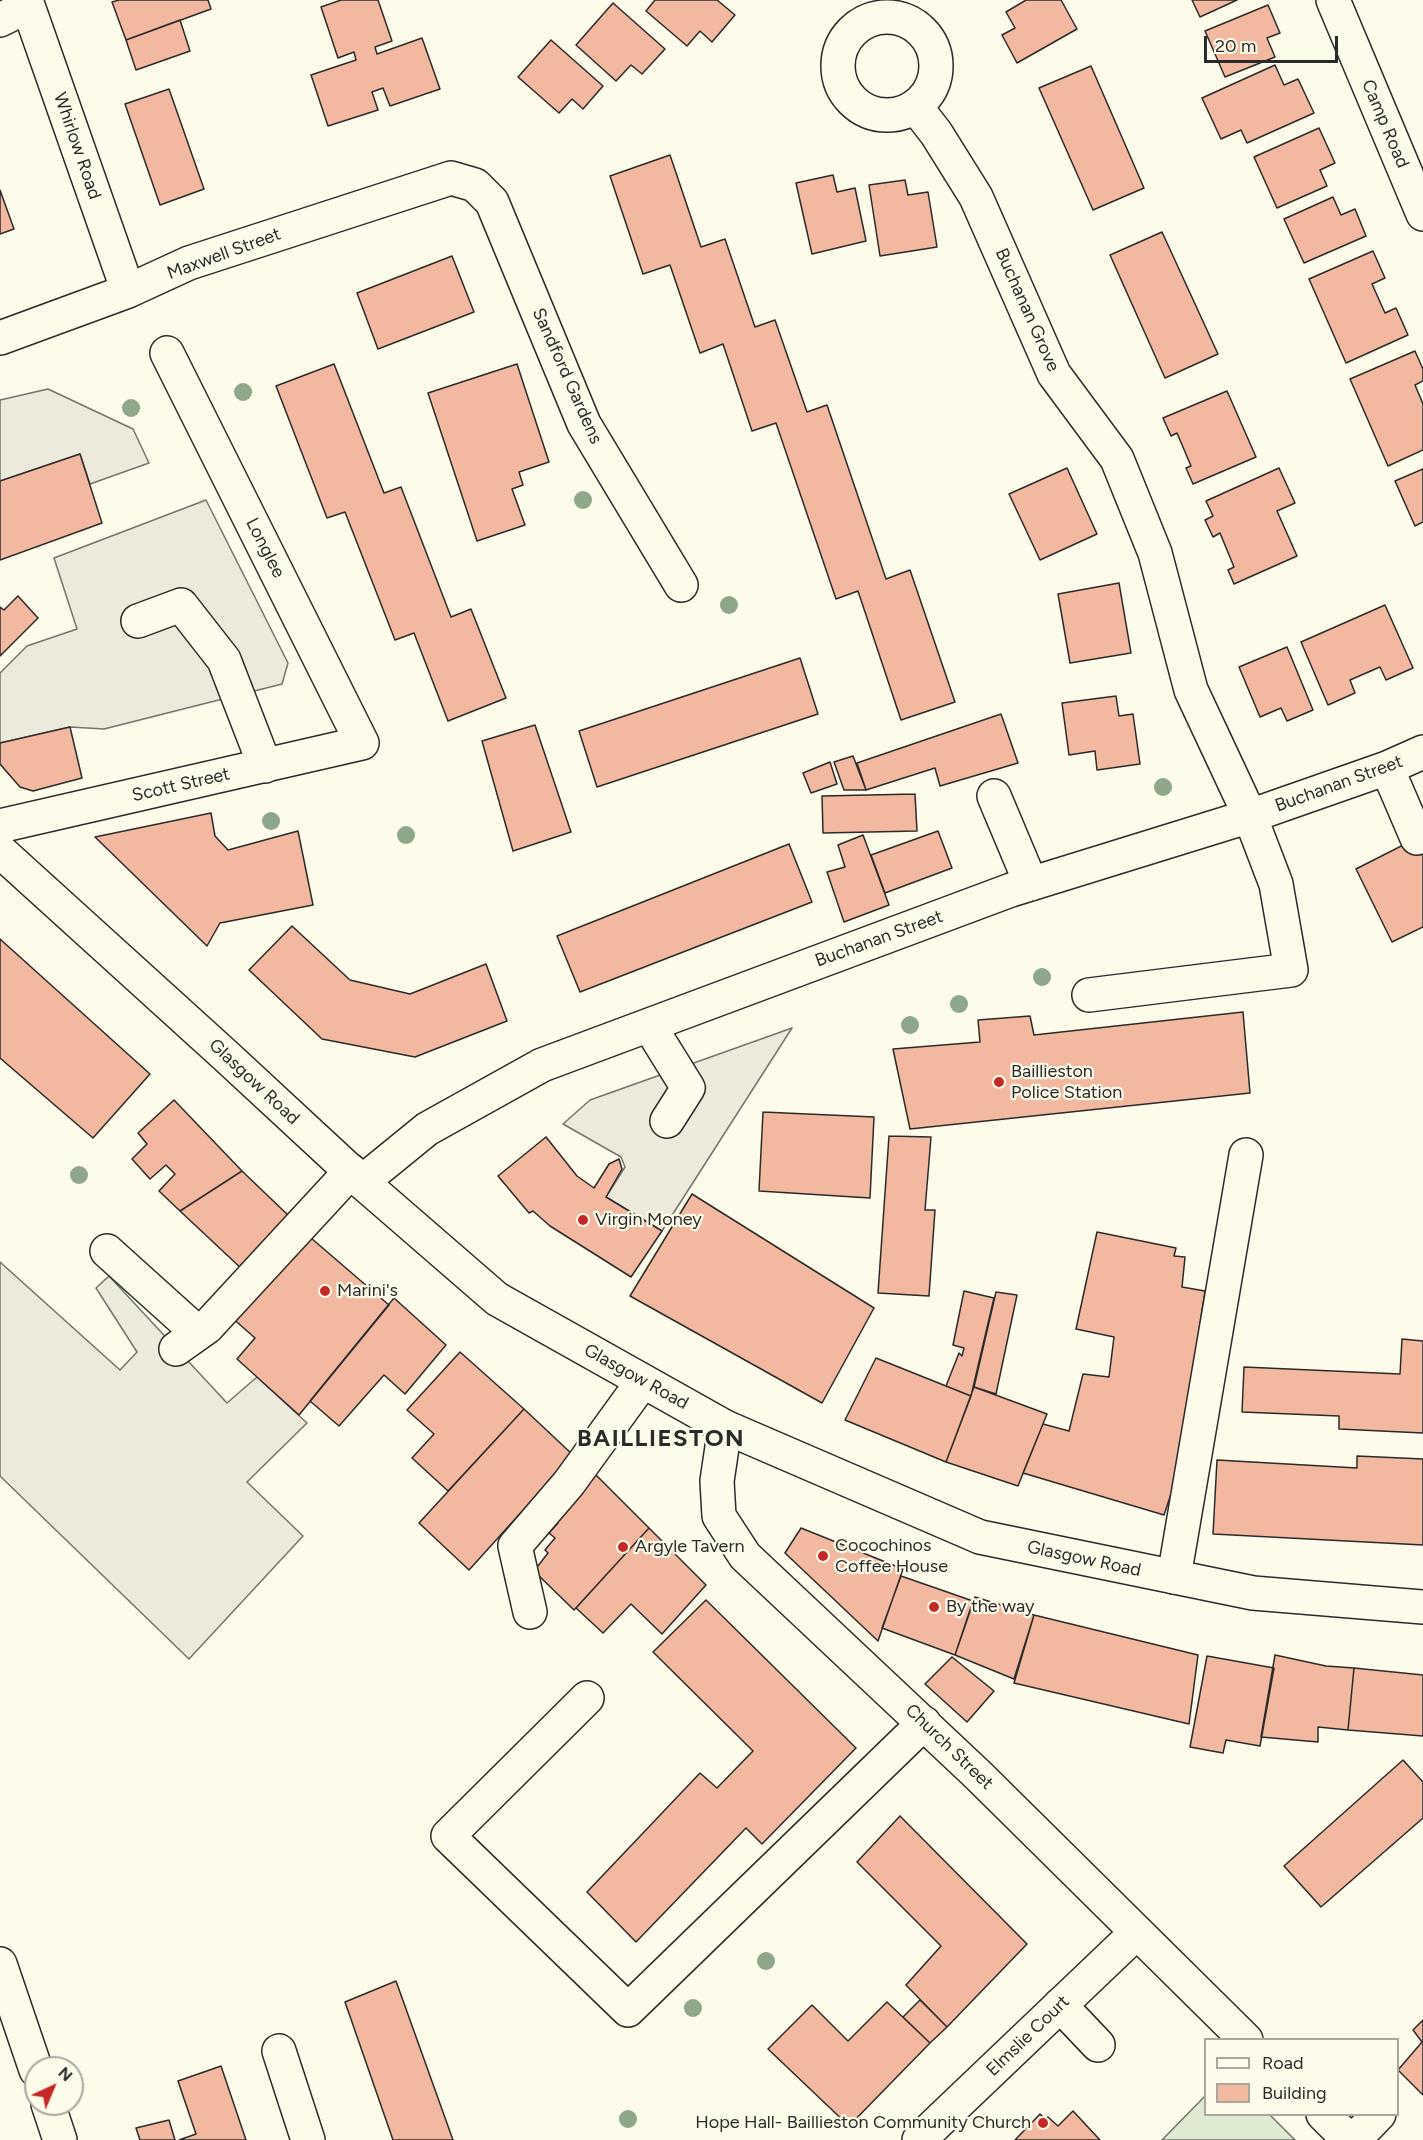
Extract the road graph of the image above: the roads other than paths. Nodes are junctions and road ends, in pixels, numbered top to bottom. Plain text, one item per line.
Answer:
1 (1333, 0) edge
2 (18, 9) edge
3 (915, 106) dead end
4 (451, 178) joint
5 (1423, 214) edge
6 (128, 291) junction
7 (0, 338) edge
8 (167, 353) dead end
9 (681, 585) dead end
10 (138, 621) dead end
11 (362, 743) joint
12 (1423, 752) edge
13 (265, 766) junction
14 (1387, 768) junction
15 (994, 796) dead end
16 (1250, 816) junction
17 (0, 826) edge
18 (1417, 838) dead end
19 (0, 851) edge
20 (1031, 884) junction
21 (1089, 995) dead end
22 (649, 1025) junction
23 (667, 1121) dead end
24 (1246, 1155) dead end
25 (356, 1176) junction
26 (107, 1251) dead end
27 (643, 1381) junction
28 (724, 1427) junction
29 (1174, 1577) junction
30 (1423, 1607) edge
31 (530, 1612) dead end
32 (587, 1698) dead end
33 (924, 1723) junction
34 (1136, 1933) junction
35 (0, 1964) edge
36 (1060, 2005) junction
37 (1244, 2038) edge
38 (1098, 2045) dead end
39 (279, 2051) dead end
40 (31, 2056) edge
41 (52, 2116) edge
42 (1324, 2116) edge
43 (1378, 2116) edge
44 (60, 2140) edge
45 (308, 2140) edge
46 (919, 2140) edge
47 (1349, 2140) edge
48 (1354, 2140) edge

1 - 5 street, Camp Road
2 - 6 street, Whirlow Road
3 - 16 street, Buchanan Grove
4 - 6 street, Maxwell Street
4 - 9 street, Sandford Gardens
6 - 7 street, Maxwell Street
8 - 11 street, Longlee
10 - 13 street
11 - 13 street, Scott Street
12 - 14 street, Buchanan Street
13 - 17 street, Scott Street
14 - 16 street, Buchanan Street
14 - 18 street
15 - 20 street
16 - 20 street, Buchanan Street
16 - 21 street, Buchanan Grove
19 - 25 street, Glasgow Road
20 - 22 street, Buchanan Street
22 - 23 street
22 - 25 street, Buchanan Street
24 - 29 street
25 - 26 street, Buchanan Street
25 - 27 street, Glasgow Road
27 - 28 street, Glasgow Road
27 - 31 street
28 - 29 street, Glasgow Road
28 - 33 street, Church Street
29 - 30 street, Glasgow Road
32 - 33 street
33 - 34 street, Church Street
34 - 36 street, Elmslie Court
34 - 37 street, Church Street
35 - 40 street
36 - 38 street
36 - 46 street, Elmslie Court
39 - 45 street
41 - 44 street
42 - 47 street
43 - 48 street

